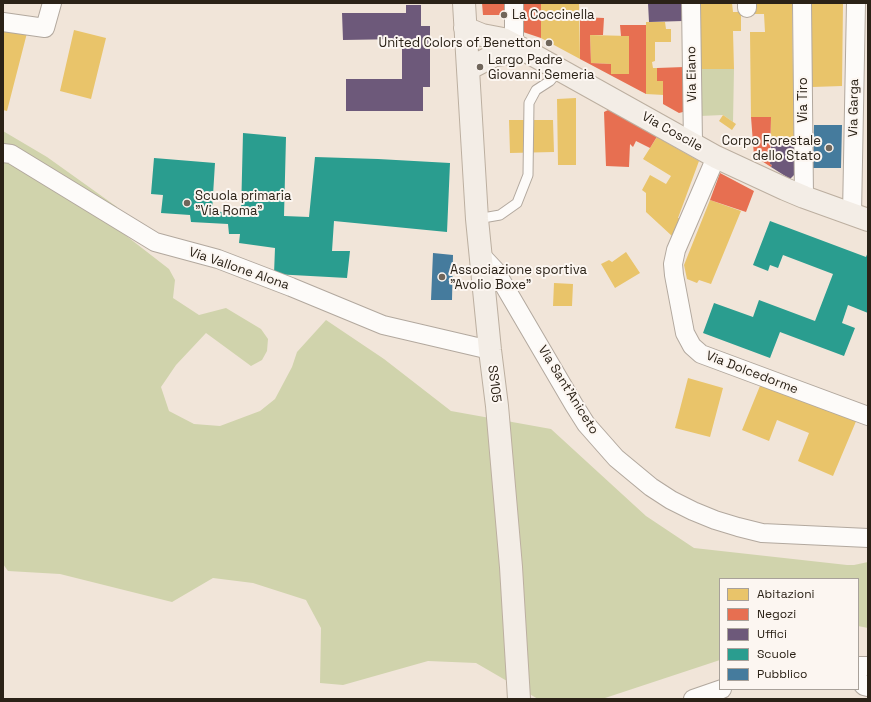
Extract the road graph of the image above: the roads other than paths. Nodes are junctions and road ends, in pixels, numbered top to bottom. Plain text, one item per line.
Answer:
1 (52, 3) edge
2 (464, 3) edge
3 (514, 3) edge
4 (691, 3) edge
5 (802, 3) edge
6 (856, 3) edge
7 (3, 22) edge
8 (466, 28) junction
9 (520, 48) junction
10 (468, 69) junction
11 (560, 69) junction
12 (694, 144) junction
13 (3, 152) edge
14 (716, 156) junction
15 (804, 197) junction
16 (860, 217) edge
17 (477, 219) junction
18 (479, 253) junction
19 (490, 350) junction
20 (868, 416) edge
21 (868, 538) edge
22 (859, 680) edge
23 (868, 687) edge
24 (719, 690) edge
25 (519, 699) edge
26 (693, 699) edge

1 - 7 street
2 - 8 main road, SS105
3 - 9 street
4 - 12 street, Via Eiano
5 - 15 street, Via Tiro
6 - 16 street, Via Garga
8 - 9 main road, Via Coscile
8 - 10 main road, SS105
9 - 10 main road
9 - 11 main road, Via Coscile
10 - 17 main road, SS105 / SS105
11 - 12 main road, Via Coscile
11 - 17 lane
12 - 14 main road, Via Coscile
13 - 19 street, Via Vallone Alona
14 - 15 main road, Via Coscile
14 - 20 street, Via Dolcedorme
15 - 16 main road, Via Coscile
17 - 18 main road, SS105 / SS105
18 - 19 main road, SS105 / SS105
18 - 21 street, Via Sant'Aniceto
19 - 25 main road, SS105 / SS105
22 - 23 street
24 - 26 street

